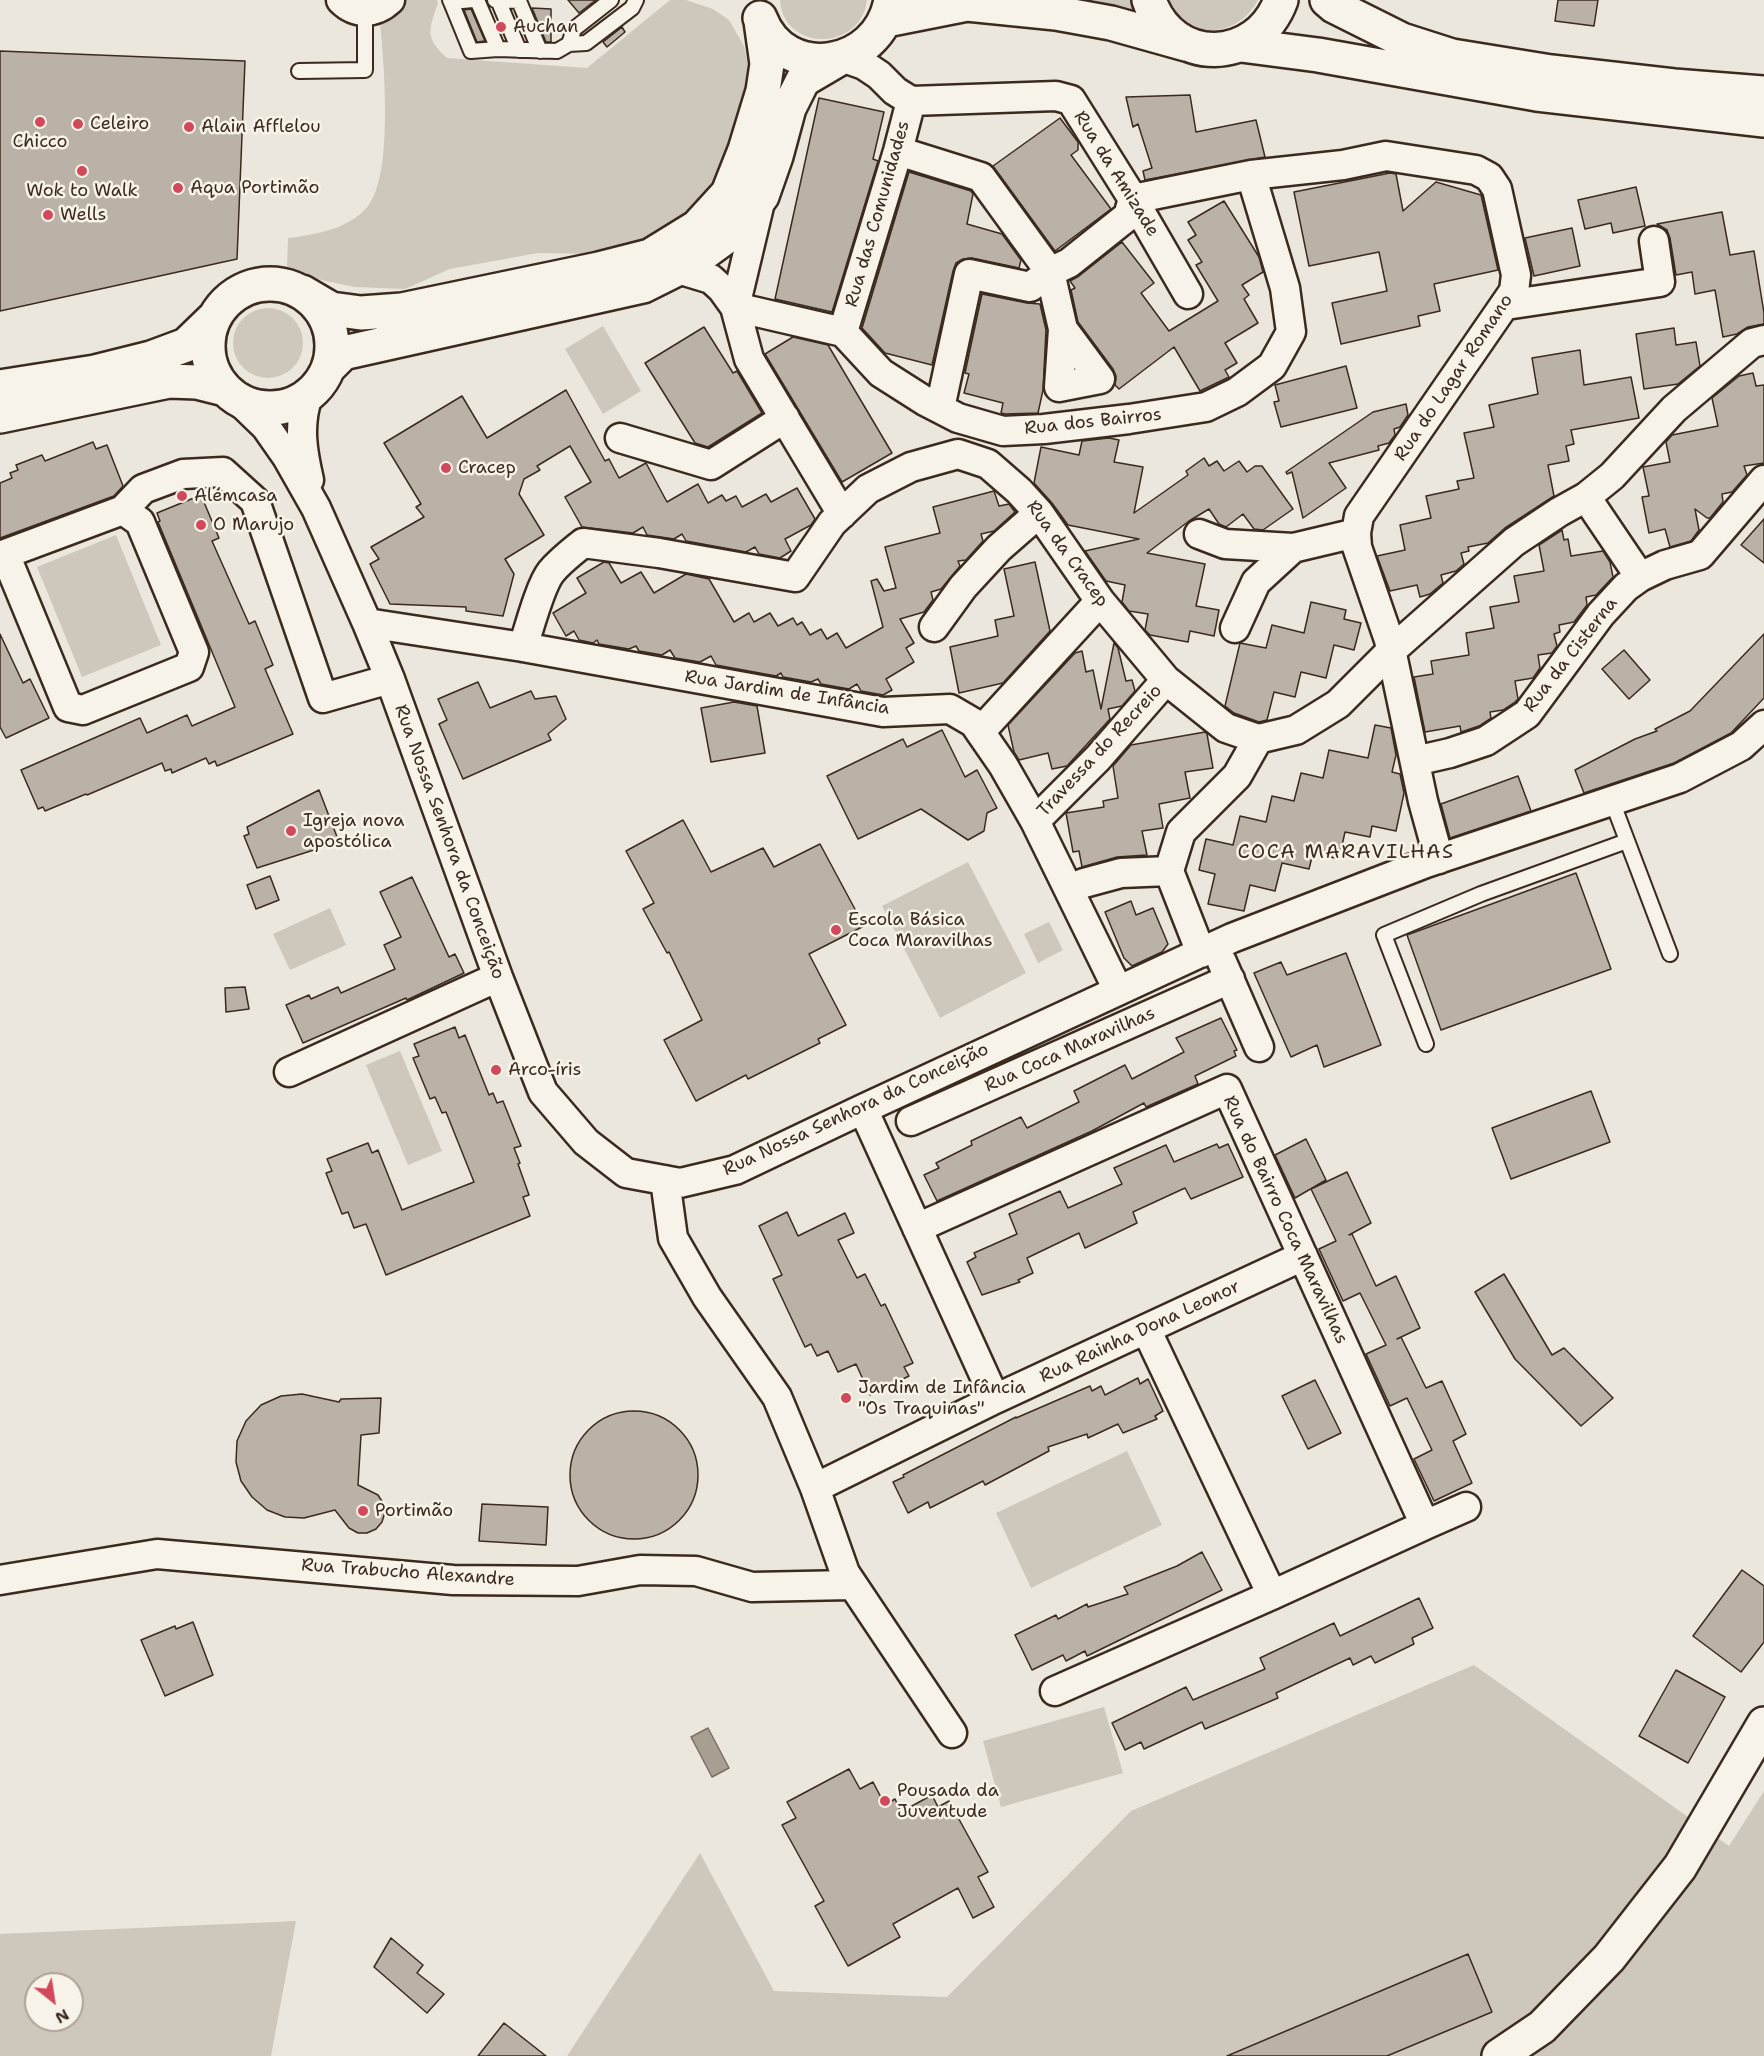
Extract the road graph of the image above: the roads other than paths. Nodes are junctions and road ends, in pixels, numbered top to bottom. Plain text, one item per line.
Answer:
1 (390, 0) edge
2 (475, 0) edge
3 (497, 0) edge
4 (611, 0) edge
5 (636, 0) edge
6 (1149, 0) edge
7 (1281, 0) edge
8 (1327, 0) edge
9 (450, 1) edge
10 (353, 6) edge
11 (756, 7) edge
12 (886, 17) edge
13 (569, 44) junction
14 (1186, 44) junction
15 (1241, 45) junction
16 (498, 50) junction
17 (519, 50) junction
18 (540, 51) junction
19 (840, 59) junction
20 (299, 71) dead end
21 (879, 75) junction
22 (1764, 93) edge
23 (911, 101) junction
24 (1764, 120) edge
25 (898, 151) junction
26 (1251, 175) junction
27 (762, 196) junction
28 (1133, 199) junction
29 (1654, 241) dead end
30 (678, 269) junction
31 (1050, 272) junction
32 (302, 292) junction
33 (1188, 294) dead end
34 (1506, 305) junction
35 (735, 308) junction
36 (215, 317) junction
37 (1063, 329) dead end
38 (843, 332) junction
39 (1764, 340) edge
40 (329, 367) junction
41 (0, 387) edge
42 (231, 394) junction
43 (308, 395) junction
44 (940, 408) junction
45 (0, 416) edge
46 (785, 418) junction
47 (620, 438) dead end
48 (1764, 480) edge
49 (1587, 497) junction
50 (316, 508) junction
51 (123, 510) junction
52 (1039, 513) junction
53 (842, 514) junction
54 (1356, 533) junction
55 (1198, 534) dead end
56 (1293, 548) junction
57 (1640, 577) junction
58 (1100, 601) junction
59 (367, 623) junction
60 (934, 627) dead end
61 (1234, 628) dead end
62 (523, 647) junction
63 (1391, 651) junction
64 (390, 679) junction
65 (1166, 680) junction
66 (980, 732) junction
67 (1761, 733) edge
68 (1258, 739) junction
69 (1415, 760) junction
70 (1612, 801) junction
71 (1035, 821) junction
72 (1627, 841) junction
73 (1439, 859) junction
74 (1169, 871) junction
75 (1069, 889) junction
76 (1208, 949) junction
77 (1670, 954) dead end
78 (498, 977) junction
79 (1230, 980) junction
80 (1118, 990) junction
81 (1426, 1044) dead end
82 (1259, 1047) dead end
83 (983, 1053) junction
84 (289, 1072) dead end
85 (998, 1081) junction
86 (862, 1109) junction
87 (910, 1121) dead end
88 (665, 1180) junction
89 (917, 1228) junction
90 (1303, 1256) junction
91 (1146, 1329) junction
92 (995, 1399) junction
93 (815, 1488) junction
94 (1466, 1507) dead end
95 (1425, 1525) junction
96 (0, 1580) edge
97 (852, 1585) junction
98 (1272, 1595) junction
99 (1055, 1691) dead end
100 (1764, 1725) edge
101 (952, 1733) dead end
102 (1499, 2056) edge

1 - 10 street
2 - 9 lane
2 - 16 lane
3 - 17 lane
3 - 18 lane
4 - 13 lane
5 - 13 lane
6 - 14 main road
7 - 15 main road
8 - 22 main road
9 - 16 lane
10 - 20 lane
11 - 19 main road
11 - 32 main road
12 - 14 main road
12 - 19 main road
12 - 21 street
13 - 18 lane
14 - 15 main road
15 - 24 main road
16 - 17 lane
17 - 18 lane
19 - 21 street, Rua das Comunidades
19 - 27 main road
21 - 23 street, Rua das Comunidades
23 - 25 street, Rua das Comunidades
23 - 28 street, Rua da Amizade
25 - 31 street
25 - 38 street, Rua das Comunidades
26 - 28 street, Rua do Lagar Romano
26 - 34 street, Rua do Lagar Romano
26 - 44 street, Rua dos Bairros
27 - 30 main road
27 - 35 street
28 - 31 street
28 - 33 street, Rua da Amizade
29 - 34 street
30 - 35 street
30 - 40 main road
31 - 37 street
31 - 44 street
32 - 36 main road
32 - 40 main road
34 - 54 street, Rua do Lagar Romano
35 - 38 street
35 - 46 street
36 - 41 main road
36 - 42 main road
38 - 44 street, Rua dos Bairros
39 - 49 street
40 - 43 main road
42 - 43 main road
42 - 45 main road
42 - 50 street
43 - 50 street
46 - 47 street
46 - 53 street
48 - 57 street, Rua da Cisterna
49 - 57 street
49 - 63 street
50 - 59 street, Rua Nossa Senhora da Conceição
51 - 51 street
51 - 64 street
52 - 53 street, Rua da Cracep
52 - 58 street, Rua da Cracep
52 - 60 street
53 - 62 street, Rua da Cracep
54 - 56 street
54 - 63 street
55 - 56 street
56 - 61 street
57 - 69 street, Rua da Cisterna
58 - 65 street, Rua da Cracep
58 - 66 street
59 - 62 street, Rua Jardim de Infância
59 - 64 street, Rua Nossa Senhora da Conceição
62 - 66 street, Rua Jardim de Infância
63 - 68 street
63 - 69 street
64 - 78 street, Rua Nossa Senhora da Conceição
65 - 68 street, Rua da Cracep
65 - 71 street, Travessa do Recreio
66 - 71 street, Rua Jardim de Infância
67 - 70 street, Rua Nossa Senhora da Conceição
68 - 74 street
69 - 73 street
70 - 72 lane
70 - 73 street, Rua Nossa Senhora da Conceição
71 - 75 street, Rua Jardim de Infância
72 - 77 lane
72 - 81 lane
73 - 76 street, Rua Nossa Senhora da Conceição
74 - 75 street
74 - 76 street
75 - 80 street, Rua Jardim de Infância
76 - 79 street
76 - 80 street, Rua Nossa Senhora da Conceição
78 - 84 street
78 - 88 street, Rua Nossa Senhora da Conceição
79 - 82 street
79 - 85 street, Rua Coca Maravilhas
80 - 83 street, Rua Nossa Senhora da Conceição
83 - 85 street
83 - 86 street, Rua Nossa Senhora da Conceição
85 - 87 street, Rua Coca Maravilhas
86 - 88 street, Rua Nossa Senhora da Conceição
86 - 89 street
88 - 93 street
89 - 90 street, Rua do Bairro Coca Maravilhas
89 - 92 street
90 - 91 street, Rua Rainha Dona Leonor
90 - 95 street, Rua do Bairro Coca Maravilhas
91 - 92 street, Rua Rainha Dona Leonor
91 - 98 street
92 - 93 street, Rua Rainha Dona Leonor
93 - 97 street
94 - 95 street
95 - 98 street
96 - 97 street, Rua Trabucho Alexandre
97 - 101 street
98 - 99 street
100 - 102 main road

